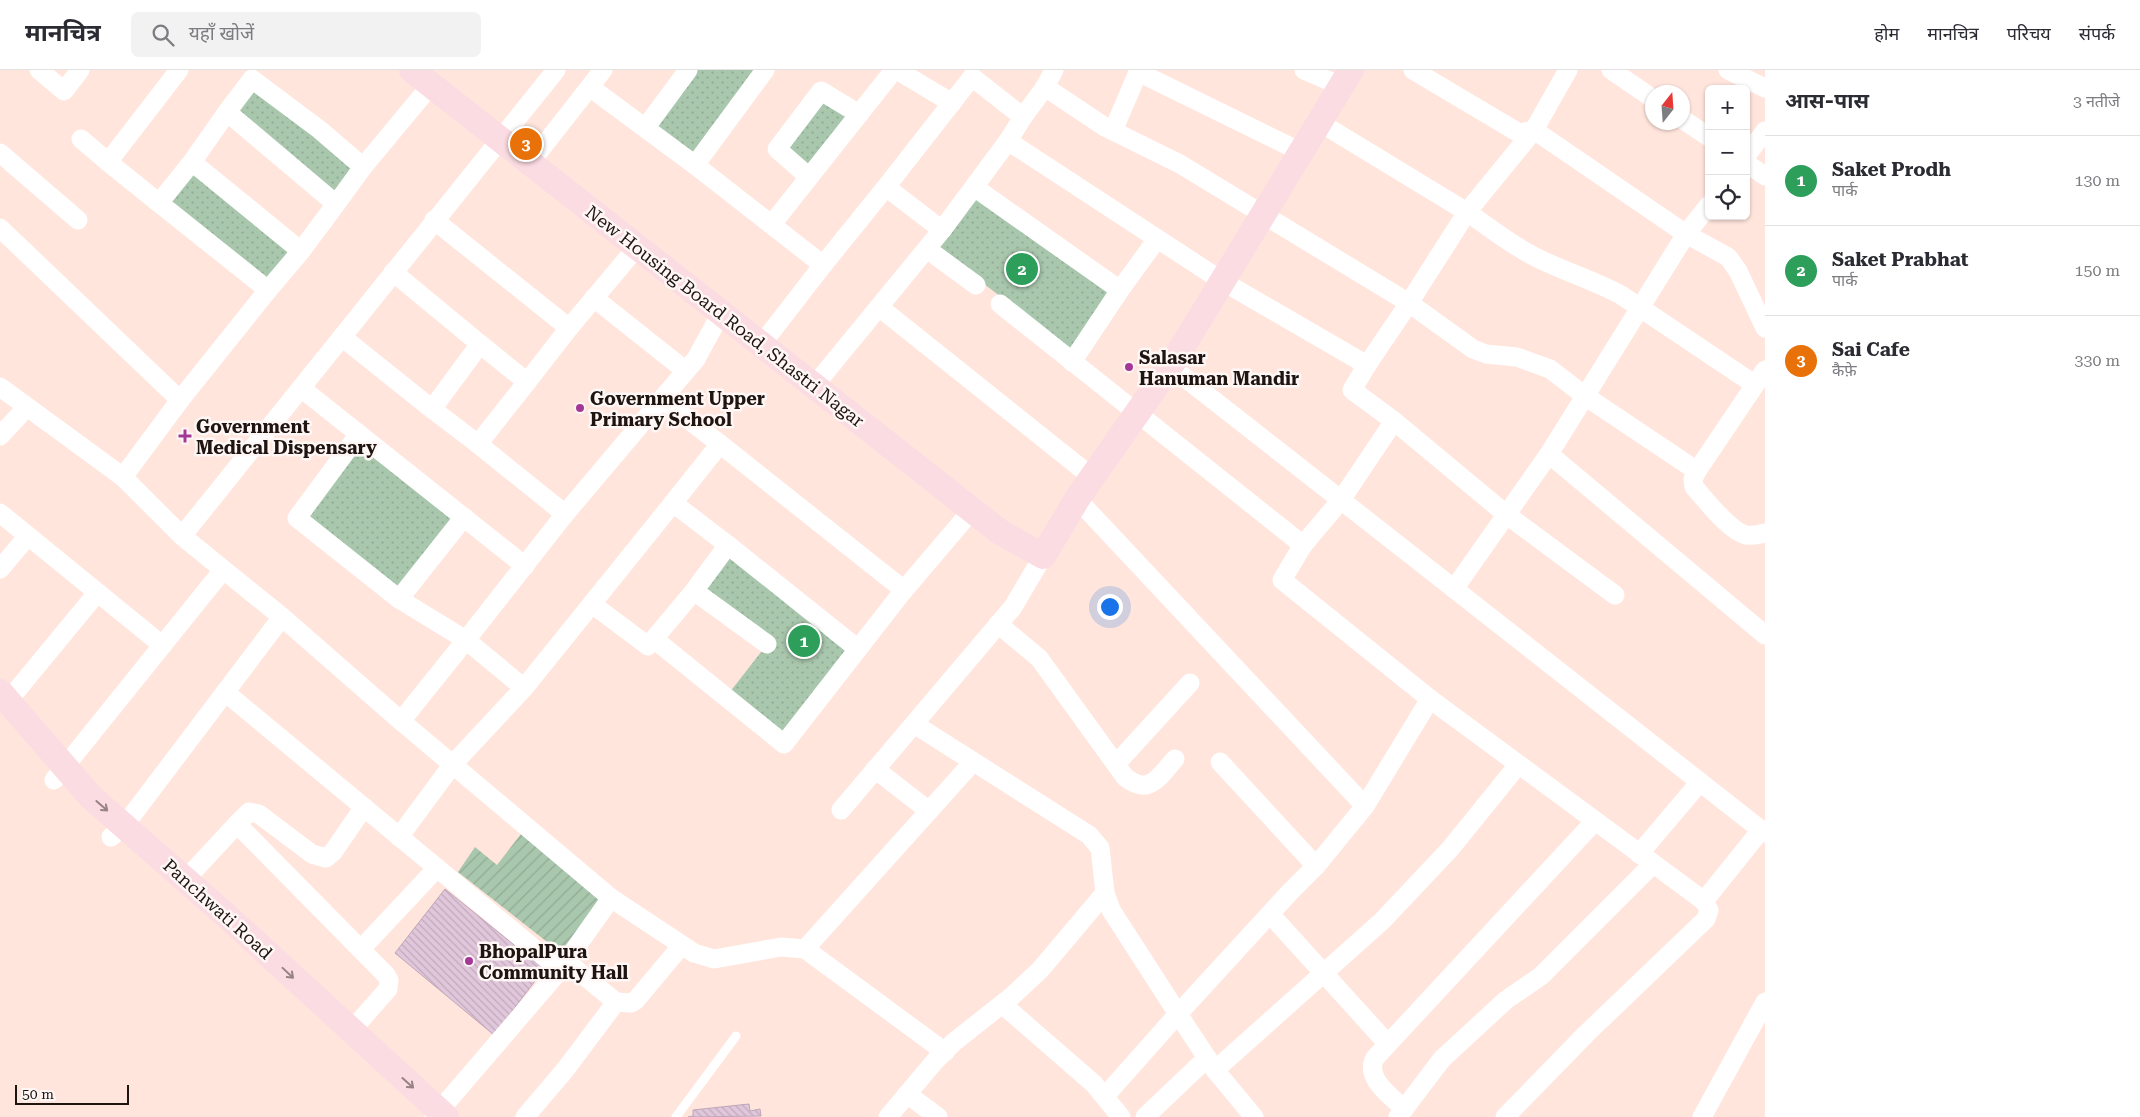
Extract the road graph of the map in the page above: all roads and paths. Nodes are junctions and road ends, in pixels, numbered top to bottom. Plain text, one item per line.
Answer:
1 (39, 70) edge
2 (80, 70) edge
3 (179, 70) edge
4 (556, 70) edge
5 (603, 70) edge
6 (688, 70) edge
7 (765, 70) edge
8 (895, 70) edge
9 (1054, 70) edge
10 (1304, 70) edge
11 (1413, 70) edge
12 (1612, 70) edge
13 (1729, 70) edge
14 (1139, 71) edge
15 (1565, 71) edge
16 (247, 74) edge
17 (974, 74) edge
18 (422, 78) edge
19 (1346, 78) edge
20 (1045, 87) junction
21 (591, 88) junction
22 (1765, 88) edge
23 (1645, 93) edge
24 (952, 103) junction
25 (227, 112) junction
26 (859, 114) junction
27 (1023, 117) junction
28 (1319, 122) junction
29 (1690, 124) edge
30 (646, 127) junction
31 (1534, 130) junction
32 (1112, 131) junction
33 (1765, 131) edge
34 (1705, 134) edge
35 (81, 140) dead end
36 (501, 140) junction
37 (1008, 141) junction
38 (1750, 151) edge
39 (1301, 152) junction
40 (0, 153) edge
41 (108, 162) junction
42 (192, 162) junction
43 (530, 163) junction
44 (695, 165) junction
45 (1750, 166) edge
46 (363, 167) junction
47 (1765, 176) edge
48 (809, 177) junction
49 (886, 187) junction
50 (974, 187) junction
51 (159, 202) junction
52 (336, 204) junction
53 (1705, 210) edge
54 (1467, 212) junction
55 (1263, 214) junction
56 (78, 220) dead end
57 (434, 220) junction
58 (772, 224) junction
59 (0, 228) edge
60 (942, 230) junction
61 (1686, 234) junction
62 (1156, 239) junction
63 (637, 247) junction
64 (927, 249) junction
65 (301, 251) junction
66 (823, 265) junction
67 (393, 272) junction
68 (1222, 282) junction
69 (976, 285) dead end
70 (268, 290) junction
71 (1120, 290) junction
72 (594, 298) junction
73 (1409, 303) junction
74 (1000, 304) dead end
75 (879, 307) junction
76 (1640, 308) junction
77 (721, 313) junction
78 (569, 328) junction
79 (1765, 328) edge
80 (342, 337) junction
81 (480, 344) junction
82 (761, 344) junction
83 (1072, 362) junction
84 (1367, 364) junction
85 (1170, 366) junction
86 (686, 371) junction
87 (1759, 377) edge
88 (527, 382) junction
89 (814, 386) junction
90 (0, 387) edge
91 (300, 388) junction
92 (1585, 396) junction
93 (662, 399) junction
94 (180, 400) junction
95 (27, 407) junction
96 (432, 409) junction
97 (1137, 414) junction
98 (1394, 421) junction
99 (359, 434) junction
100 (0, 436) edge
101 (478, 444) junction
102 (720, 444) junction
103 (1549, 454) junction
104 (1697, 471) junction
105 (123, 477) junction
106 (1092, 478) junction
107 (1077, 499) junction
108 (1342, 500) junction
109 (673, 503) junction
110 (972, 510) junction
111 (0, 513) edge
112 (565, 514) junction
113 (1506, 515) junction
114 (464, 517) junction
115 (1765, 533) edge
116 (182, 536) junction
117 (27, 537) junction
118 (728, 545) junction
119 (1303, 545) junction
120 (1043, 556) junction
121 (525, 566) junction
122 (0, 569) edge
123 (223, 570) junction
124 (1454, 589) junction
125 (904, 590) junction
126 (694, 591) junction
127 (97, 593) junction
128 (1615, 596) dead end
129 (398, 599) junction
130 (592, 604) junction
131 (282, 617) junction
132 (998, 624) junction
133 (1765, 635) edge
134 (654, 639) junction
135 (466, 640) junction
136 (767, 644) dead end
137 (162, 645) junction
138 (858, 649) junction
139 (1190, 683) dead end
140 (524, 688) junction
141 (225, 692) junction
142 (1430, 699) junction
143 (3, 703) edge
144 (401, 721) junction
145 (914, 724) junction
146 (1176, 758) dead end
147 (973, 762) junction
148 (1220, 762) dead end
149 (453, 764) junction
150 (1116, 764) junction
151 (1518, 765) junction
152 (875, 769) junction
153 (60, 774) junction
154 (1700, 782) junction
155 (1365, 806) junction
156 (364, 807) junction
157 (841, 810) dead end
158 (929, 811) junction
159 (1595, 821) junction
160 (237, 824) junction
161 (1763, 831) edge
162 (118, 832) junction
163 (399, 837) junction
164 (1646, 859) junction
165 (1316, 866) junction
166 (437, 868) junction
167 (185, 880) junction
168 (1105, 894) junction
169 (611, 898) junction
170 (1704, 901) junction
171 (1270, 914) junction
172 (682, 946) junction
173 (361, 949) junction
174 (806, 949) junction
175 (563, 965) junction
176 (1325, 973) junction
177 (616, 1002) junction
178 (1765, 1002) edge
179 (1002, 1004) junction
180 (1178, 1014) junction
181 (352, 1031) junction
182 (736, 1036) dead end
183 (1388, 1044) junction
184 (945, 1052) junction
185 (1211, 1064) junction
186 (907, 1094) junction
187 (1105, 1096) junction
188 (1401, 1113) edge
189 (435, 1115) edge
190 (525, 1117) edge
191 (676, 1117) edge
192 (888, 1117) edge
193 (938, 1117) edge
194 (1121, 1117) edge
195 (1145, 1117) edge
196 (1254, 1117) edge
197 (1505, 1117) edge
198 (1702, 1117) edge

1 - 2 street
3 - 41 street
4 - 36 street
5 - 21 street
6 - 30 street
7 - 44 street
8 - 24 street
8 - 26 street
9 - 20 street
10 - 19 street
11 - 31 street
12 - 23 street
13 - 22 street
14 - 32 street
14 - 39 street
15 - 31 street
16 - 25 street
16 - 46 street
17 - 24 street
17 - 27 street
18 - 36 street, New Housing Board Road, Shastri Nagar
18 - 46 street
19 - 28 street
20 - 27 street
20 - 32 street
21 - 30 street
21 - 43 street
24 - 49 street
25 - 42 street
25 - 52 street
26 - 48 street
26 - 48 street
27 - 37 street
28 - 39 street
28 - 54 street
29 - 34 street
30 - 44 street
31 - 54 street
31 - 61 street
32 - 55 street
33 - 38 street
35 - 41 street
36 - 43 street, New Housing Board Road, Shastri Nagar
36 - 57 street
37 - 50 street
37 - 62 street
39 - 55 street
40 - 56 street
41 - 51 street
42 - 51 street
42 - 65 street
43 - 63 street, New Housing Board Road, Shastri Nagar
44 - 58 street
45 - 47 street
46 - 52 street
48 - 58 street
49 - 60 street
49 - 66 street
50 - 60 street
50 - 71 street
51 - 70 street
52 - 65 street
53 - 61 street
54 - 73 street
54 - 76 street
55 - 68 street
55 - 73 street
57 - 67 street
57 - 78 street
58 - 66 street
59 - 94 street
60 - 64 street
61 - 76 street
61 - 79 street
62 - 68 street
62 - 71 street
63 - 72 street
63 - 77 street, New Housing Board Road, Shastri Nagar
64 - 69 street
64 - 75 street
65 - 70 street
66 - 82 street
67 - 80 street
67 - 81 street
68 - 84 street
68 - 85 street
70 - 94 street
71 - 83 street
72 - 78 street
72 - 86 street
73 - 84 street
73 - 92 street
74 - 83 street
75 - 89 street
75 - 106 street
76 - 87 street
76 - 92 street
77 - 82 street, New Housing Board Road, Shastri Nagar
77 - 86 street
78 - 88 street
80 - 91 street
80 - 96 street
81 - 88 street
81 - 96 street
82 - 89 street, New Housing Board Road, Shastri Nagar
83 - 97 street
84 - 98 street
85 - 97 street
85 - 108 street
86 - 93 street
87 - 104 street
88 - 101 street
89 - 110 street, New Housing Board Road, Shastri Nagar
90 - 95 street
91 - 99 street
91 - 116 street
92 - 103 street
92 - 104 street
93 - 102 street
93 - 112 street
94 - 105 street
95 - 100 street
95 - 105 street
96 - 101 street
97 - 106 street
97 - 119 street
98 - 108 street
98 - 113 street
99 - 114 street
99 - 129 street
101 - 112 street
102 - 109 street
102 - 125 street
103 - 113 street
103 - 133 street
104 - 115 street
105 - 116 street
106 - 107 street
107 - 120 street
107 - 155 street
108 - 119 street
108 - 124 street
109 - 118 street
109 - 130 street
110 - 120 street, New Housing Board Road, Shastri Nagar
110 - 125 street
111 - 117 street
112 - 121 street
113 - 124 street
113 - 128 street
114 - 121 street
114 - 129 street
116 - 123 street
117 - 122 street
117 - 127 street
118 - 126 street
118 - 138 street
119 - 142 street
120 - 132 street
121 - 135 street
123 - 131 street
123 - 137 street
124 - 154 street
125 - 138 street
126 - 134 street
126 - 136 street
127 - 137 street
127 - 143 street
129 - 135 street
130 - 134 street
130 - 140 street
131 - 141 street
131 - 144 street
132 - 145 street
132 - 150 street
134 - 138 street
135 - 140 street
135 - 144 street
137 - 153 street
139 - 150 street
140 - 149 street
141 - 156 street
141 - 162 street
142 - 151 street
142 - 155 street
143 - 153 street, Panchwati Road
144 - 149 street
145 - 147 street
145 - 152 street
146 - 150 street
147 - 158 street
147 - 168 street
148 - 165 street
149 - 163 street
149 - 169 street
151 - 159 street
151 - 176 street
152 - 157 street
152 - 158 street
153 - 162 street, Panchwati Road
154 - 161 street
154 - 164 street
155 - 165 street
156 - 160 street
156 - 163 street
158 - 174 street
159 - 164 street
159 - 183 street
160 - 167 street
160 - 173 street
161 - 170 street
162 - 167 street, Panchwati Road
162 - 189 street, Panchwati Road
163 - 166 street
164 - 170 street
164 - 188 street
165 - 171 street
166 - 173 street
166 - 175 street
167 -> 181 street, Panchwati Road
168 - 179 street
168 - 180 street
169 - 172 street
169 - 175 street
170 - 197 street
171 - 176 street
171 - 180 street
172 - 174 street
172 - 177 street
173 - 181 street
174 - 184 street
175 - 177 street
175 - 189 street
176 - 183 street
176 - 185 street
177 - 190 street
178 - 198 street
179 - 184 street
179 - 187 street
180 - 185 street
180 - 187 street
181 -> 189 street, Panchwati Road
182 - 191 lane
183 - 188 street
184 - 186 street
185 - 195 street
185 - 196 street
186 - 192 street
186 - 193 street
187 - 194 street

